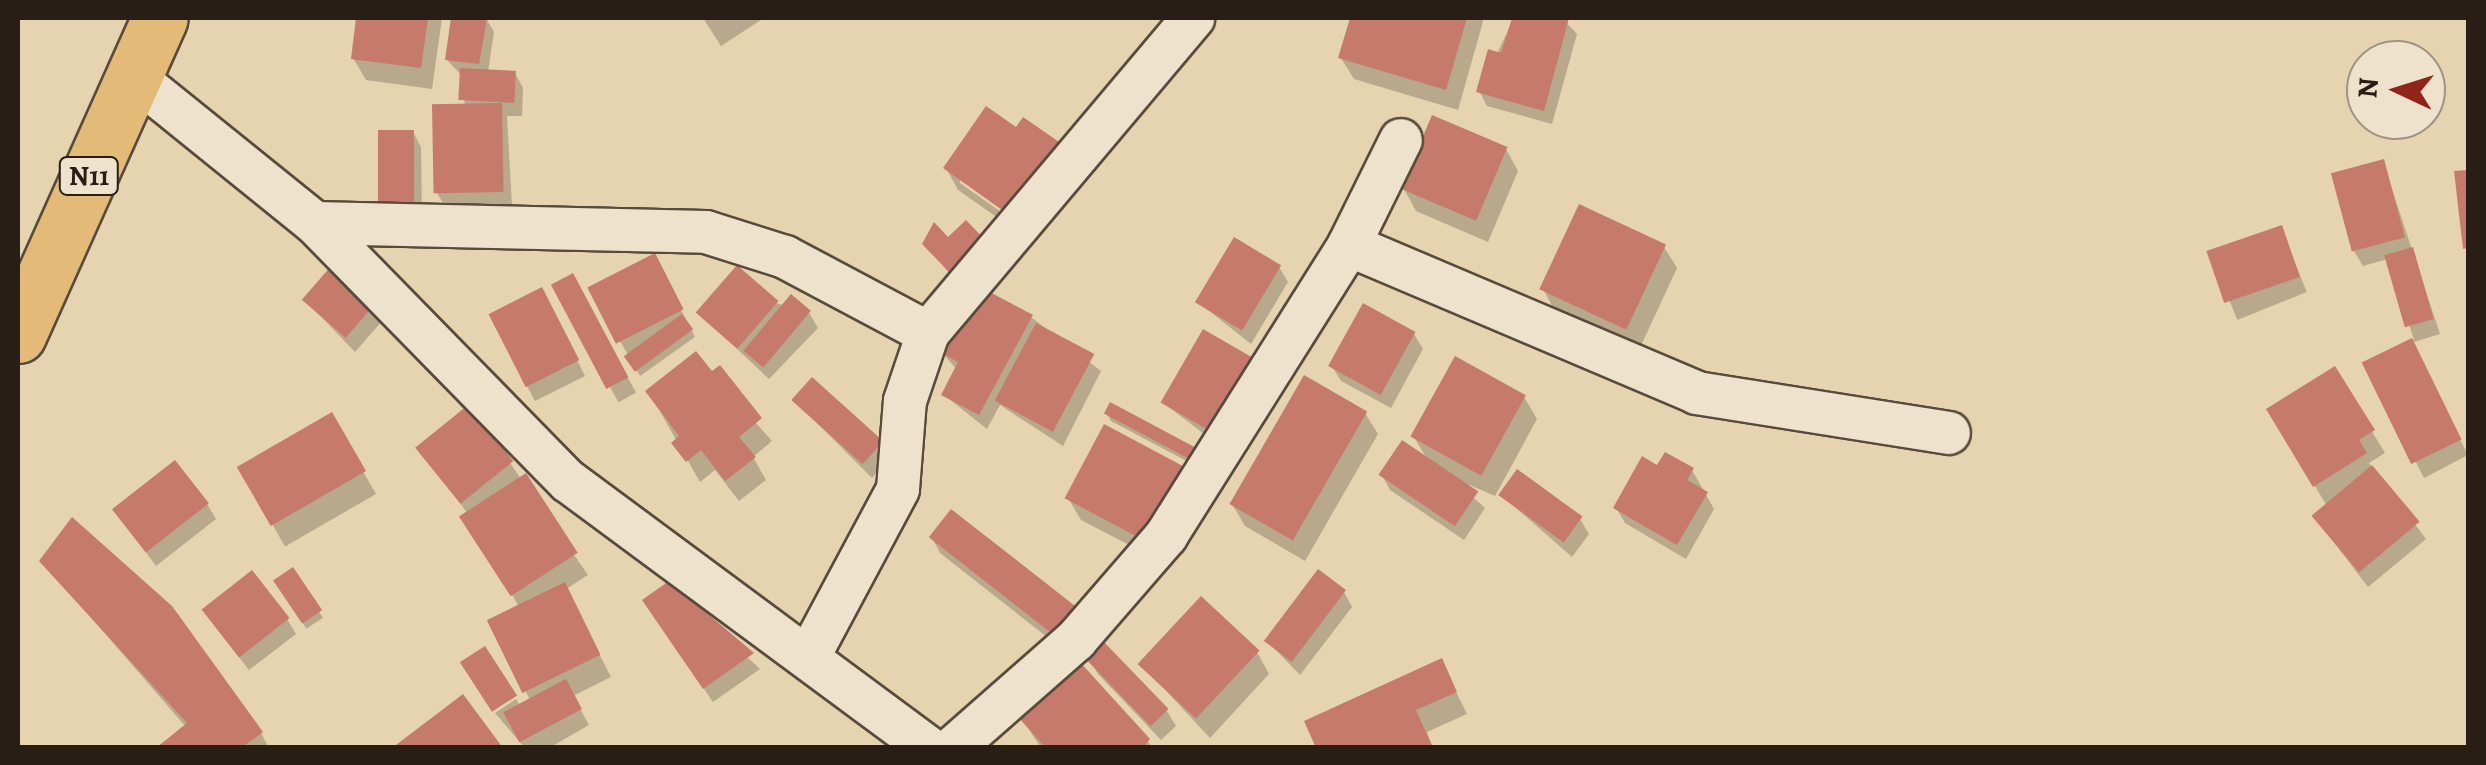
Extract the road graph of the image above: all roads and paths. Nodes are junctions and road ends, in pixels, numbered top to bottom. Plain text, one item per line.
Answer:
1 (160, 18) edge
2 (1193, 18) edge
3 (134, 77) junction
4 (1401, 140) dead end
5 (315, 223) junction
6 (1348, 245) junction
7 (20, 322) edge
8 (928, 333) junction
9 (1949, 433) dead end
10 (809, 656) junction
11 (929, 748) edge
12 (953, 748) edge

1 - 3 highway, N11
2 - 8 street
3 - 5 street
3 - 7 highway, N11
4 - 6 street
5 - 8 street
5 - 10 street
6 - 9 street
6 - 12 street
8 - 10 street
10 - 11 street

